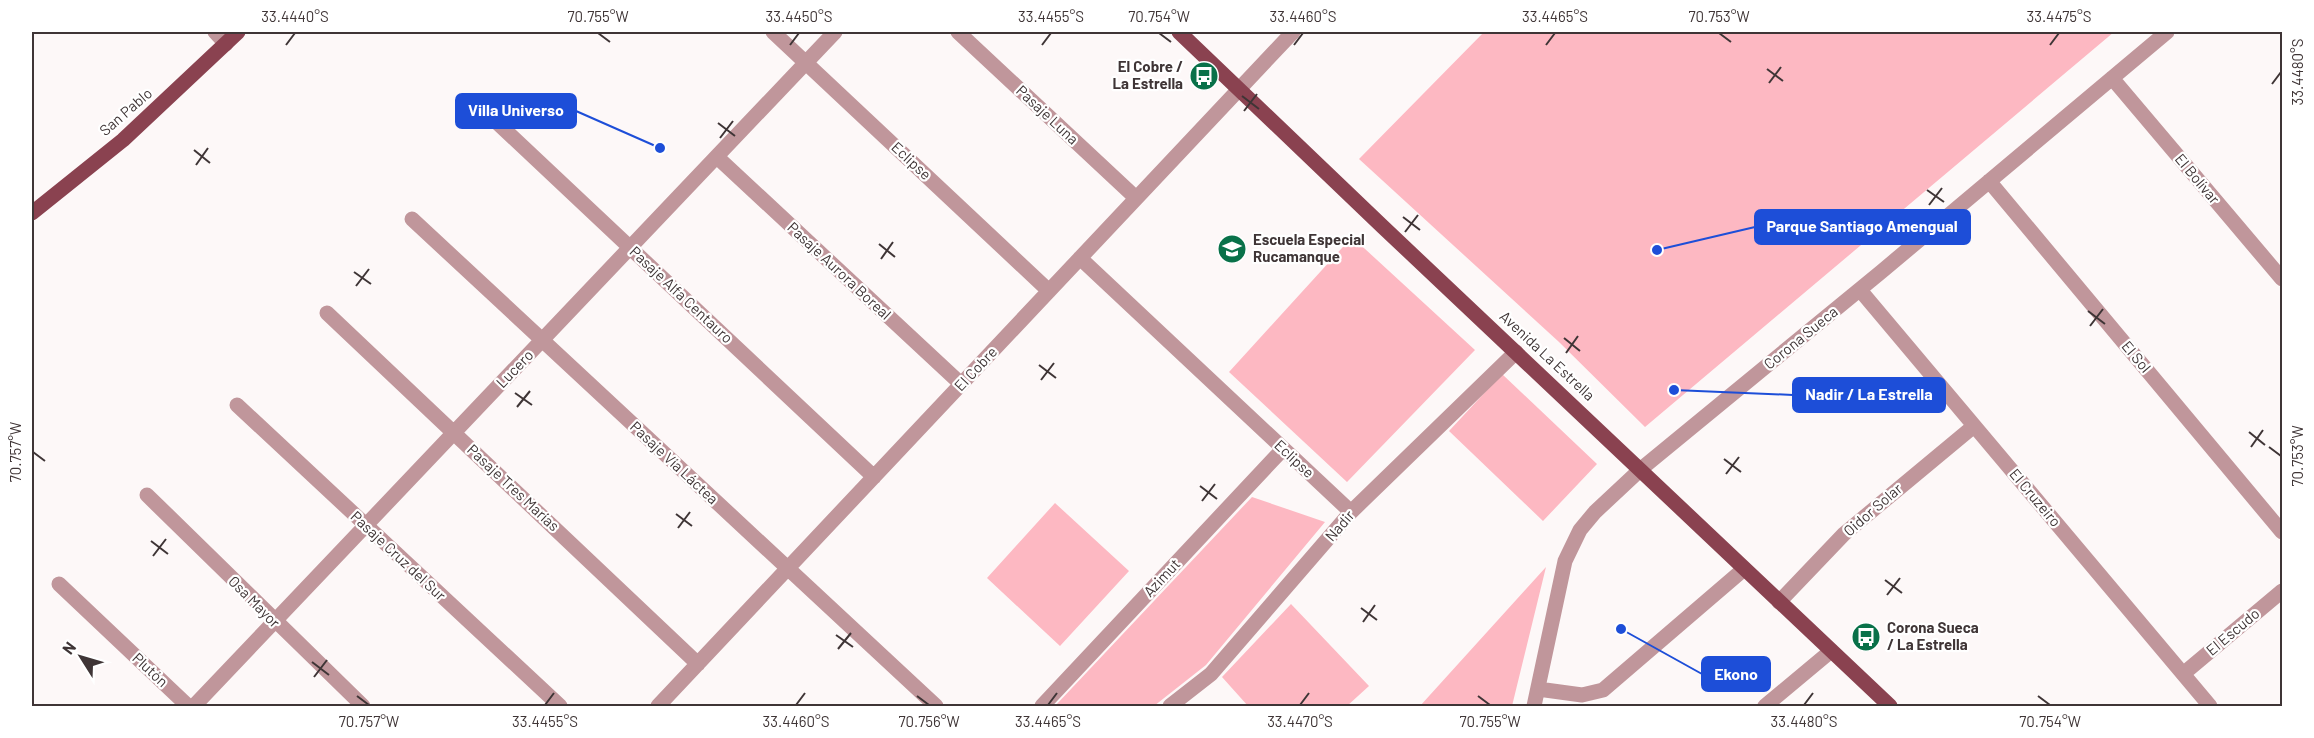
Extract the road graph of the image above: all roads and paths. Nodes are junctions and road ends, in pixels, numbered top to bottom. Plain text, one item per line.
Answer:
1 (215, 32) edge
2 (238, 32) edge
3 (773, 32) edge
4 (836, 32) edge
5 (958, 32) edge
6 (1179, 32) edge
7 (1293, 32) edge
8 (2167, 32) edge
9 (226, 44) junction
10 (806, 63) junction
11 (2112, 78) junction
12 (1239, 88) junction
13 (488, 114) dead end
14 (717, 157) junction
15 (1989, 181) junction
16 (1136, 198) junction
17 (32, 213) edge
18 (412, 219) dead end
19 (631, 248) junction
20 (1080, 258) junction
21 (2283, 279) edge
22 (1860, 290) junction
23 (1049, 291) junction
24 (327, 313) dead end
25 (542, 340) junction
26 (1516, 351) junction
27 (961, 384) junction
28 (237, 405) dead end
29 (1974, 426) junction
30 (454, 433) junction
31 (1283, 448) junction
32 (1641, 469) junction
33 (874, 477) junction
34 (147, 495) dead end
35 (1351, 512) junction
36 (366, 526) junction
37 (2283, 532) edge
38 (788, 569) junction
39 (1744, 569) junction
40 (59, 584) dead end
41 (2283, 591) edge
42 (1779, 602) junction
43 (275, 622) junction
44 (1831, 651) junction
45 (698, 664) junction
46 (2183, 674) junction
47 (1538, 689) junction
48 (188, 706) edge
49 (194, 706) edge
50 (363, 706) edge
51 (560, 706) edge
52 (658, 706) edge
53 (936, 706) edge
54 (1042, 706) edge
55 (1170, 706) edge
56 (1534, 706) edge
57 (1765, 706) edge
58 (1890, 706) edge
59 (2210, 706) edge

1 - 9 street
2 - 9 main road, San Pablo
3 - 10 street, Eclipse
4 - 10 street, Lucero
5 - 16 street, Pasaje Luna
6 - 12 main road, Avenida La Estrella
7 - 12 street, El Cobre
8 - 11 street, Corona Sueca
9 - 17 main road, San Pablo
10 - 14 street, Lucero
10 - 23 street, Eclipse
11 - 15 street, Corona Sueca
11 - 21 street, El Bolívar
12 - 16 street, El Cobre
12 - 26 main road, Avenida La Estrella
13 - 19 street, Pasaje Alfa Centauro
14 - 19 street, Lucero
14 - 27 street, Pasaje Aurora Boreal
15 - 22 street, Corona Sueca
15 - 37 street, El Sol
16 - 20 street, El Cobre
18 - 25 street, Pasaje Vía Láctea
19 - 25 street, Lucero
19 - 33 street, Pasaje Alfa Centauro
20 - 23 street, El Cobre
20 - 31 street, Eclipse
22 - 29 street, El Cruzeiro
22 - 32 street, Corona Sueca
23 - 27 street, El Cobre
24 - 30 street, Pasaje Tres Marías
25 - 30 street, Lucero
25 - 38 street, Pasaje Vía Láctea
26 - 32 main road, Avenida La Estrella
26 - 35 street, Nadir
27 - 33 street, El Cobre
28 - 36 street, Pasaje Cruz del Sur
29 - 42 street, Oidor Solar
29 - 46 street, El Cruzeiro
30 - 36 street, Lucero
30 - 45 street, Pasaje Tres Marías
31 - 35 street, Eclipse
31 - 54 street, Azimut
32 - 39 main road, Avenida La Estrella
32 - 47 street, Corona Sueca
33 - 38 street, El Cobre
34 - 43 street, Osa Mayor
35 - 55 street, Nadir
36 - 43 street, Lucero
36 - 51 street, Pasaje Cruz del Sur
38 - 45 street, El Cobre
38 - 53 street, Pasaje Vía Láctea
39 - 42 main road, Avenida La Estrella
39 - 47 street
40 - 48 street, Plutón
41 - 46 street, El Escudo
42 - 44 main road, Avenida La Estrella
43 - 49 street, Lucero
43 - 50 street, Osa Mayor
44 - 57 street
44 - 58 main road, Avenida La Estrella
45 - 52 street, El Cobre
46 - 59 street, El Cruzeiro
47 - 56 street, Corona Sueca

